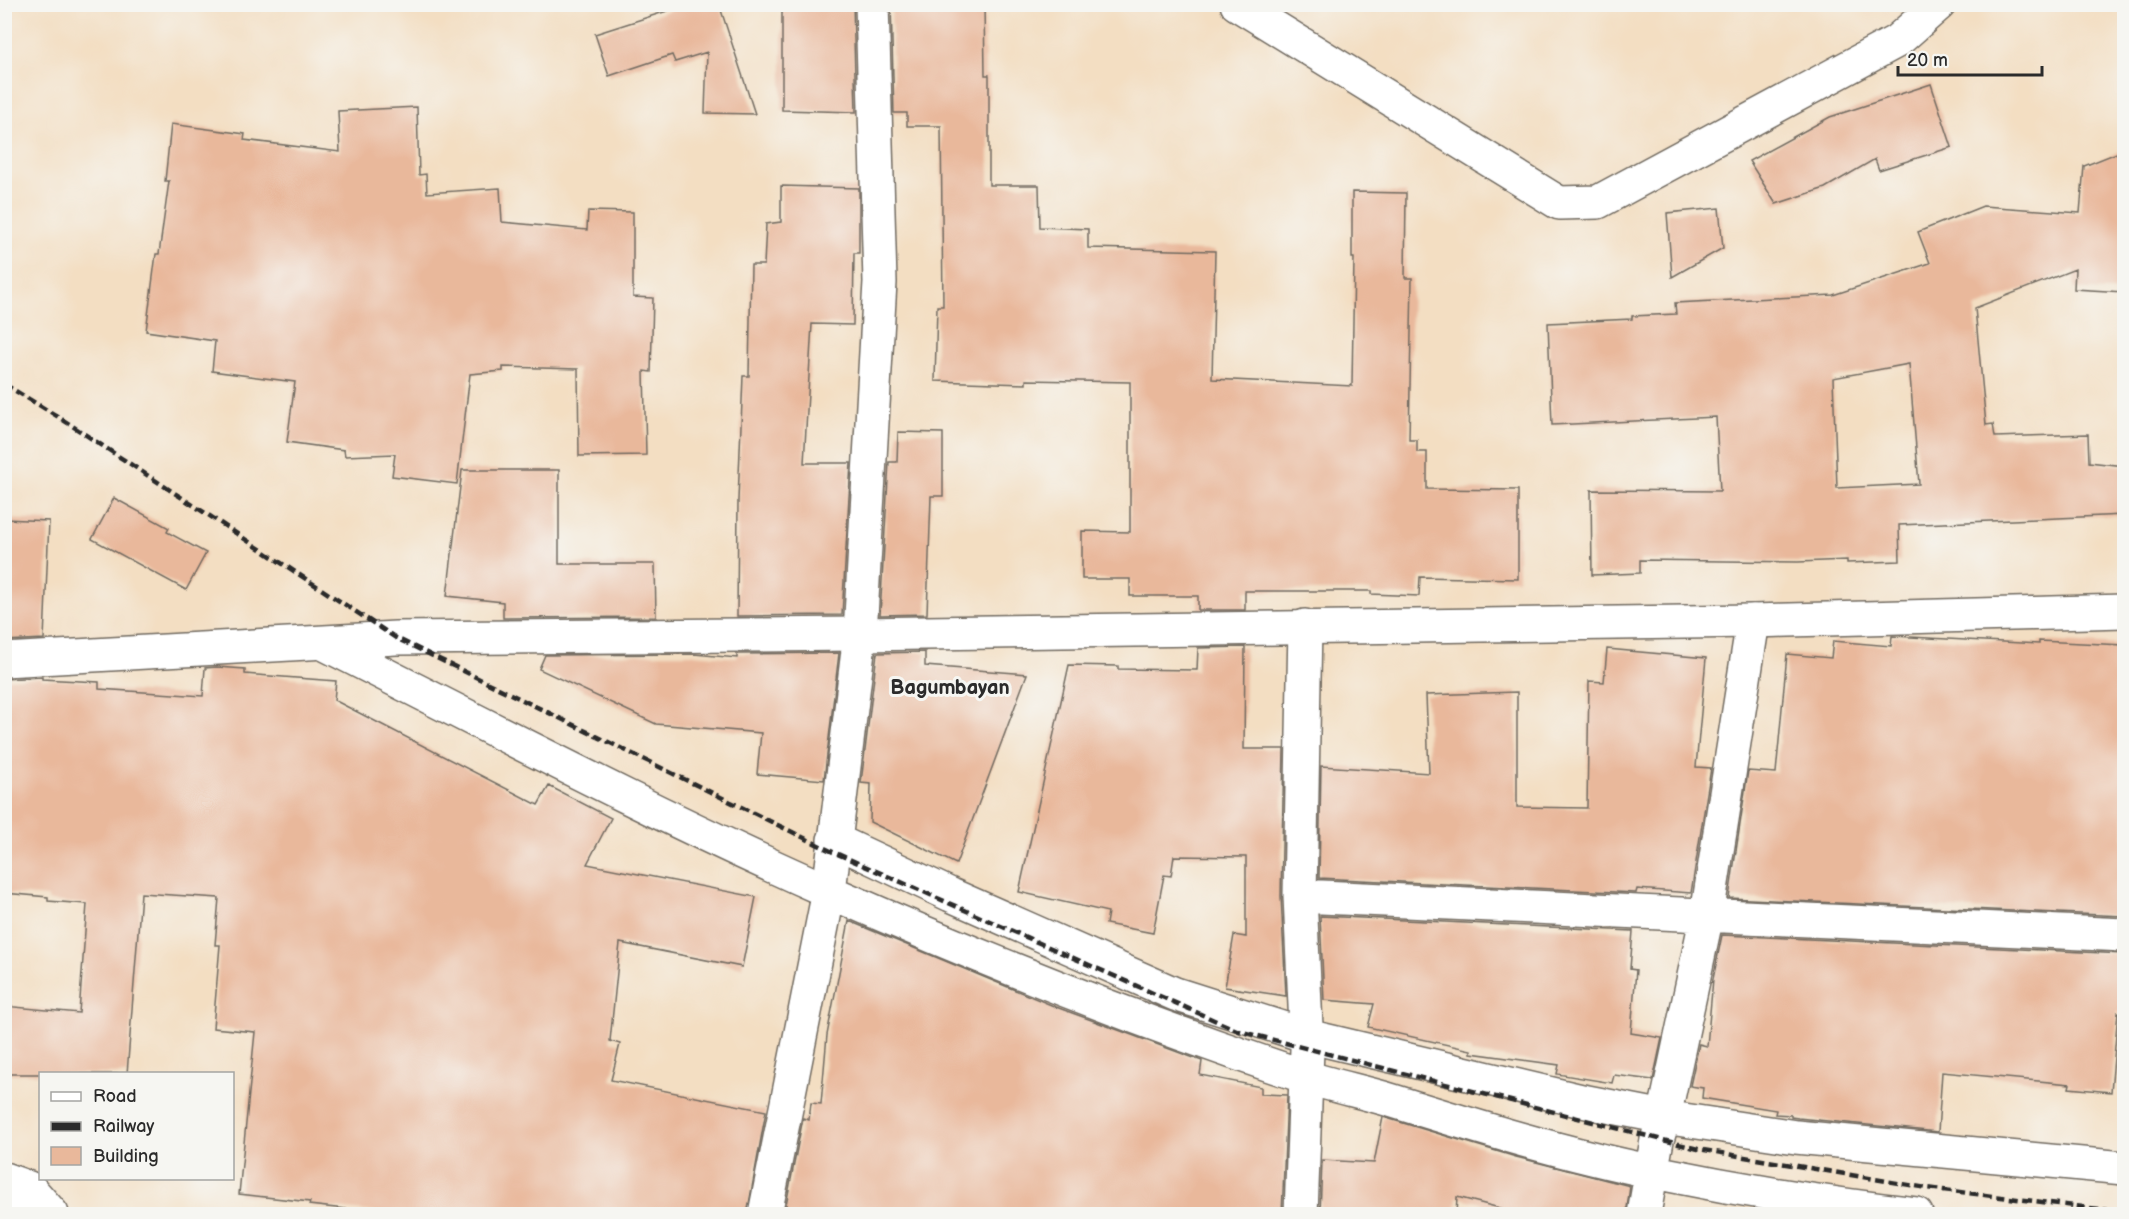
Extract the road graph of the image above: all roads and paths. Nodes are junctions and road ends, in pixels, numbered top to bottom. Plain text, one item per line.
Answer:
1 (872, 4) edge
2 (1237, 4) edge
3 (1939, 4) edge
4 (2124, 612) edge
5 (1753, 621) junction
6 (1305, 626) junction
7 (860, 634) junction
8 (323, 643) junction
9 (4, 660) edge
10 (834, 840) junction
11 (829, 891) junction
12 (1300, 896) junction
13 (1707, 915) junction
14 (2124, 935) edge
15 (1307, 1036) junction
16 (1306, 1077) junction
17 (1664, 1117) junction
18 (2124, 1168) edge
19 (1651, 1172) junction
20 (4, 1179) edge
21 (4, 1212) edge
22 (40, 1215) edge
23 (52, 1215) edge
24 (765, 1215) edge
25 (1301, 1215) edge
26 (1644, 1215) edge
27 (1916, 1215) edge

1 - 7 street
2 - 3 street
4 - 5 street
5 - 6 street
5 - 13 street
6 - 7 street
6 - 12 street
7 - 8 street
7 - 10 street
8 - 9 street
8 - 11 street
10 - 11 street
10 - 15 street
11 - 16 street
11 - 24 street
12 - 13 street
12 - 15 street
13 - 14 street
13 - 17 street
15 - 16 street
15 - 17 street
16 - 19 street
16 - 25 street
17 - 18 street
17 - 19 street
19 - 26 street
19 - 27 street
20 - 23 street
21 - 22 street

